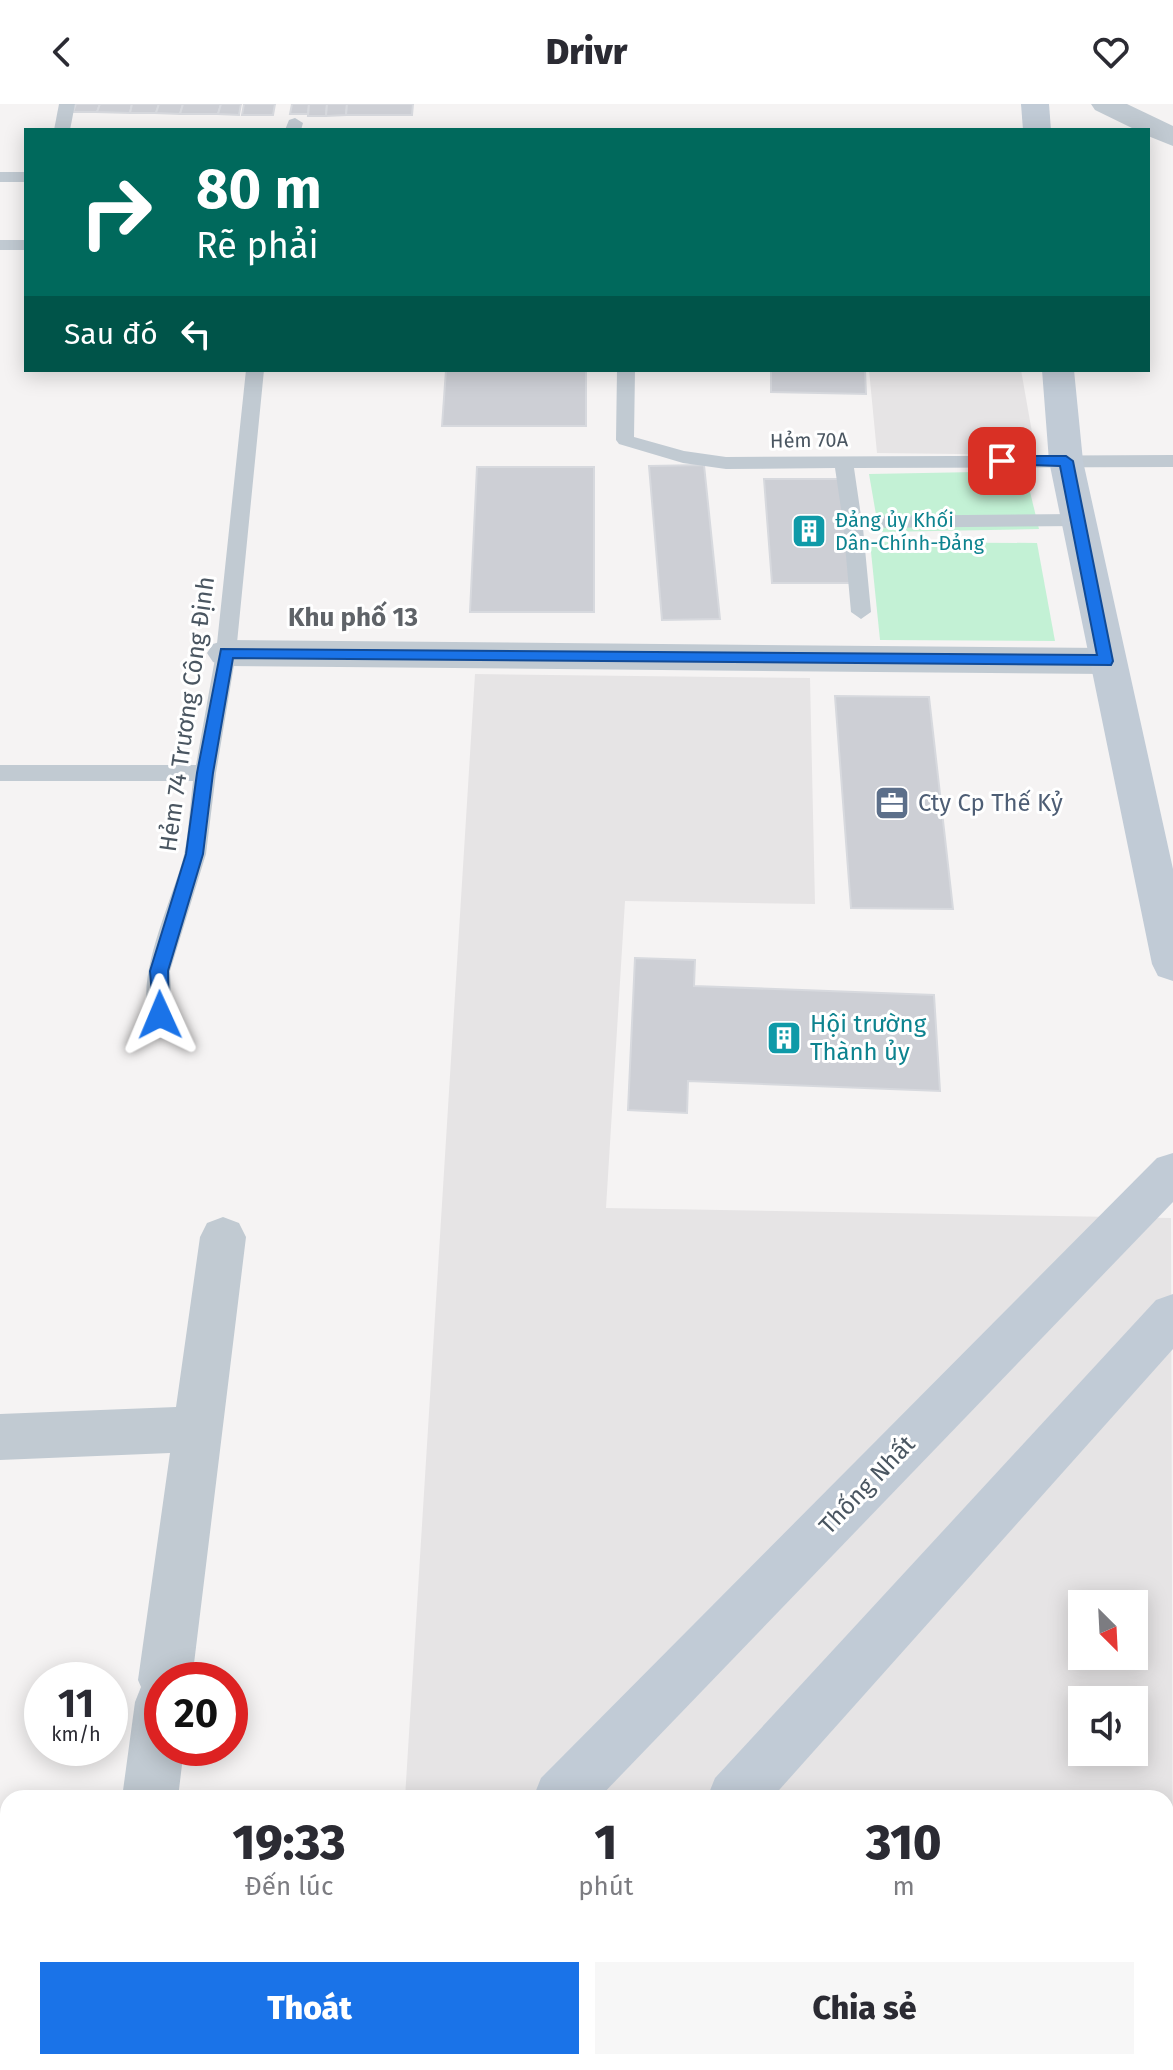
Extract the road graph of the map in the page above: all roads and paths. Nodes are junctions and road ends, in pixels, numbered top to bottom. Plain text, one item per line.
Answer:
1 (67, 104) edge
2 (1035, 104) edge
3 (1105, 104) edge
4 (62, 128) edge
5 (1037, 128) edge
6 (1173, 137) edge
7 (0, 177) edge
8 (24, 177) edge
9 (0, 245) edge
10 (24, 245) edge
11 (255, 372) edge
12 (626, 372) edge
13 (1058, 372) edge
14 (843, 461) junction
15 (1066, 461) junction
16 (1173, 461) edge
17 (1078, 520) junction
18 (853, 522) junction
19 (861, 612) dead end
20 (226, 653) junction
21 (1105, 661) junction
22 (0, 773) edge
23 (205, 773) junction
24 (1173, 964) edge
25 (160, 1015) dead end
26 (1173, 1172) edge
27 (223, 1237) dead end
28 (1173, 1315) edge
29 (198, 1429) junction
30 (0, 1437) edge
31 (167, 1662) edge
32 (154, 1766) edge
33 (151, 1790) edge
34 (569, 1790) edge
35 (742, 1790) edge

1 - 4 lane
2 - 5 main road
3 - 6 street
7 - 8 lane
9 - 10 lane
11 - 20 lane, Hẻm 74 Trương Công Định
12 - 14 lane, Hẻm 70A
13 - 15 main road
14 - 15 lane, Hẻm 70A
14 - 18 lane
15 - 16 lane, Hẻm 70A
15 - 17 main road
17 - 18 lane
17 - 21 main road
18 - 19 lane
20 - 21 street
20 - 23 lane, Hẻm 74 Trương Công Định
21 - 24 main road
22 - 23 lane
23 - 25 lane, Hẻm 74 Trương Công Định
26 - 34 main road, Thống Nhất
27 - 29 street
28 - 35 main road
29 - 30 street
29 - 31 street
32 - 33 street

